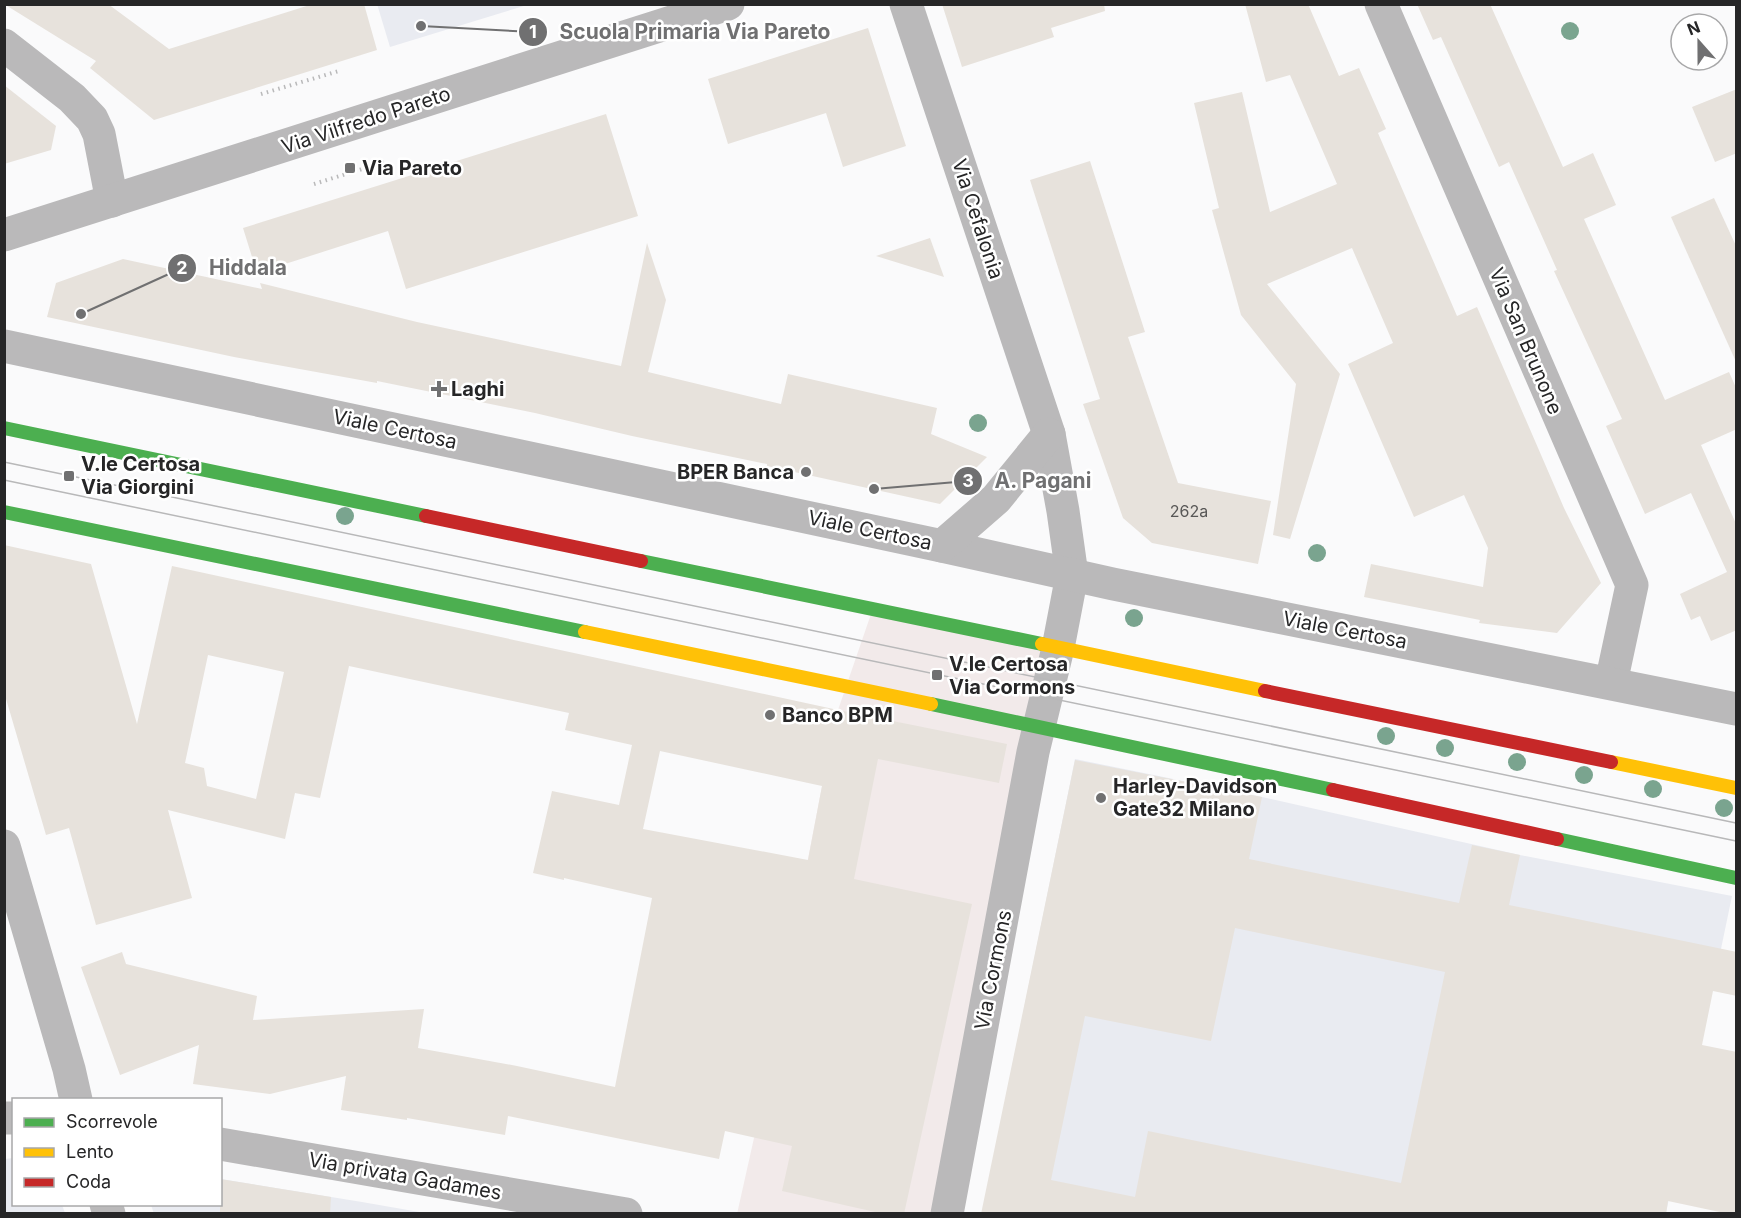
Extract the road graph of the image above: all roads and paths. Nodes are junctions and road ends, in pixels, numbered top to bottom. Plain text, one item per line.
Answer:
1 (728, 4) edge
2 (906, 4) edge
3 (1381, 4) edge
4 (4, 45) edge
5 (339, 71) dead end
6 (261, 94) dead end
7 (388, 161) dead end
8 (314, 184) dead end
9 (111, 201) junction
10 (4, 235) edge
11 (4, 346) edge
12 (4, 428) edge
13 (1049, 434) junction
14 (4, 512) edge
15 (942, 546) junction
16 (1072, 575) junction
17 (1058, 648) junction
18 (1611, 683) junction
19 (1737, 709) edge
20 (1039, 728) junction
21 (1737, 788) edge
22 (4, 846) edge
23 (1737, 878) edge
24 (76, 1098) edge
25 (222, 1144) edge
26 (626, 1214) edge
27 (947, 1214) edge

1 - 9 street, Via Vilfredo Pareto
2 - 13 street, Via Cefalonia
3 - 18 street, Via San Brunone
4 - 9 street
5 - 6 path
7 - 8 path
9 - 10 street, Via Vilfredo Pareto
11 - 15 street, Viale Certosa
12 - 17 street
13 - 15 street
13 - 16 street, Via Cefalonia
14 - 20 street
15 - 16 street, Viale Certosa
16 - 17 street, Via Cefalonia
16 - 18 street, Viale Certosa
17 - 20 street
17 - 21 street
18 - 19 street, Viale Certosa
20 - 23 street
20 - 27 street, Via Cormons
22 - 24 street
25 - 26 street, Via privata Gadames

